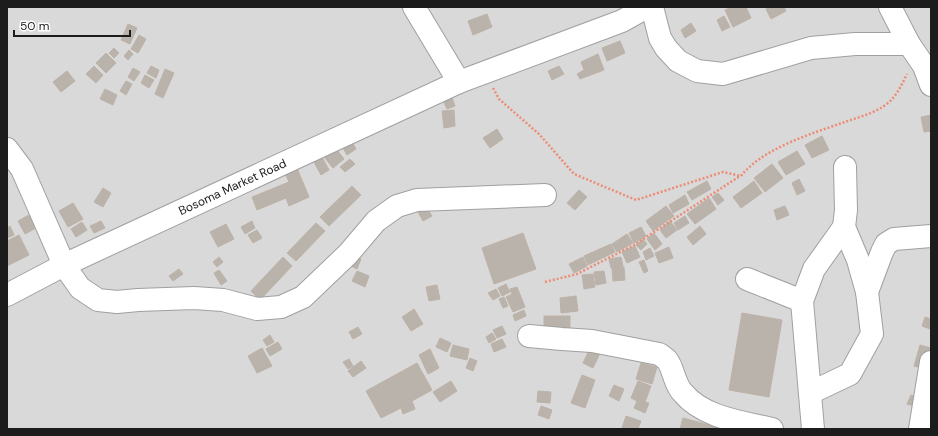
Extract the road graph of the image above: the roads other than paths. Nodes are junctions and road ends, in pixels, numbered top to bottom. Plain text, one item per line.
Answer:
1 (414, 7) edge
2 (647, 7) edge
3 (652, 7) edge
4 (890, 7) edge
5 (922, 63) edge
6 (459, 82) junction
7 (7, 149) edge
8 (845, 167) dead end
9 (15, 174) edge
10 (545, 195) dead end
11 (844, 227) junction
12 (931, 236) edge
13 (64, 265) junction
14 (747, 279) dead end
15 (867, 292) junction
16 (7, 295) edge
17 (802, 301) junction
18 (529, 336) dead end
19 (931, 362) edge
20 (810, 393) junction
21 (772, 429) edge
22 (813, 429) edge
23 (920, 429) edge

1 - 6 street
2 - 6 street, Bosoma Market Road
3 - 5 street
4 - 5 street
6 - 13 street, Bosoma Market Road
7 - 9 street
8 - 11 street
9 - 13 street
10 - 13 street
11 - 15 street
11 - 17 street
12 - 15 street
13 - 16 street, Bosoma Market Road
14 - 17 street
15 - 20 street
17 - 20 street
18 - 21 street
19 - 23 street
20 - 22 street

